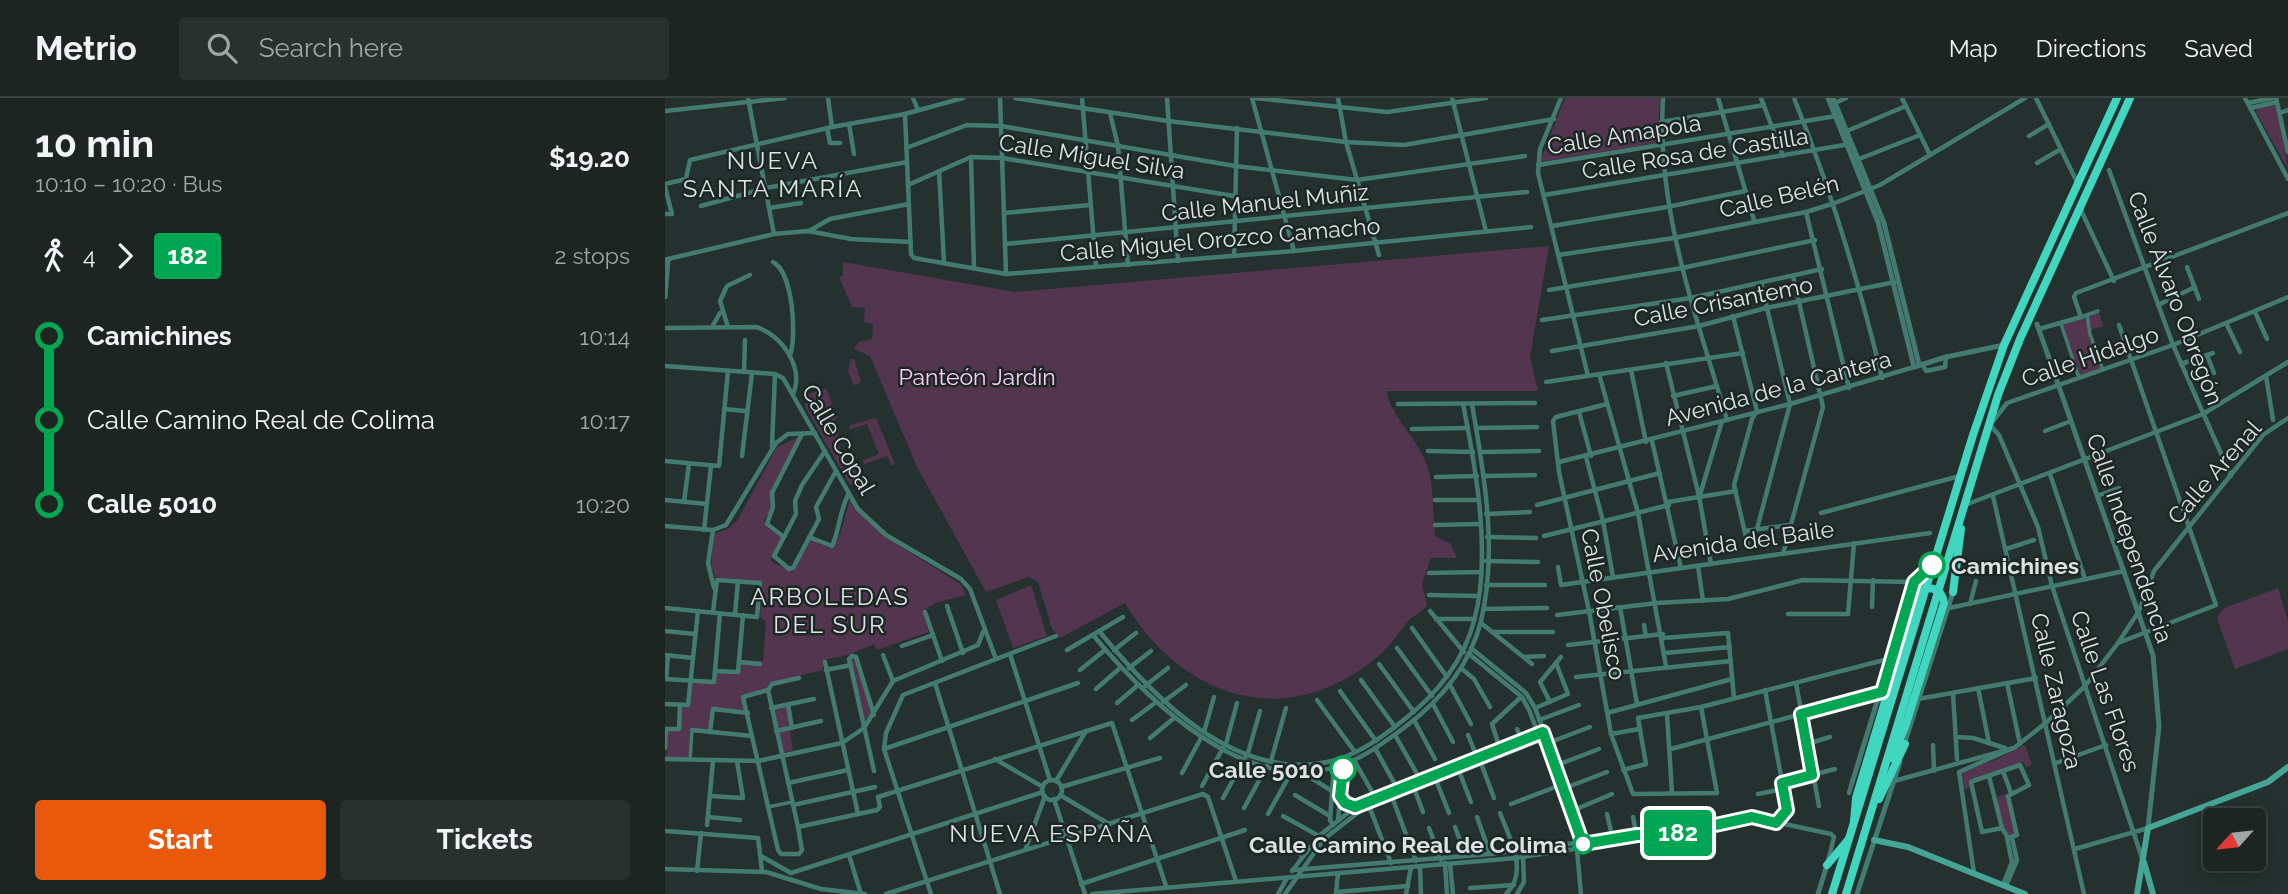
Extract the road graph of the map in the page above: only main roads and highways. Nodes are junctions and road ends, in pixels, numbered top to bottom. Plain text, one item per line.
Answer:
1 (2117, 98) edge
2 (2130, 98) edge
3 (1964, 505) junction
4 (1931, 569) junction
5 (1914, 582) road end
6 (1953, 592) road end
7 (1873, 718) road end
8 (1905, 744) road end
9 (1872, 746) junction
10 (2288, 767) edge
11 (1852, 783) road end
12 (1877, 790) junction
13 (1853, 795) junction
14 (1867, 824) junction
15 (1854, 831) junction
16 (1874, 840) road end
17 (2143, 862) junction
18 (1826, 865) road end
19 (1832, 894) edge
20 (1846, 894) edge
21 (2025, 894) edge
22 (2137, 894) edge
23 (2153, 894) edge

1 - 4 highway
2 - 3 highway
3 - 6 highway
3 - 12 highway
4 - 5 highway
4 - 15 highway
7 - 9 highway
8 - 14 highway
9 - 12 highway
9 - 13 highway
10 - 17 main road, Calle Independencia
11 - 13 highway
12 - 14 highway
13 - 15 highway
14 - 20 highway
15 - 18 highway
15 - 19 highway
16 - 21 main road
17 - 22 main road, Calle Independencia
17 - 23 main road, Calle Las Flores

